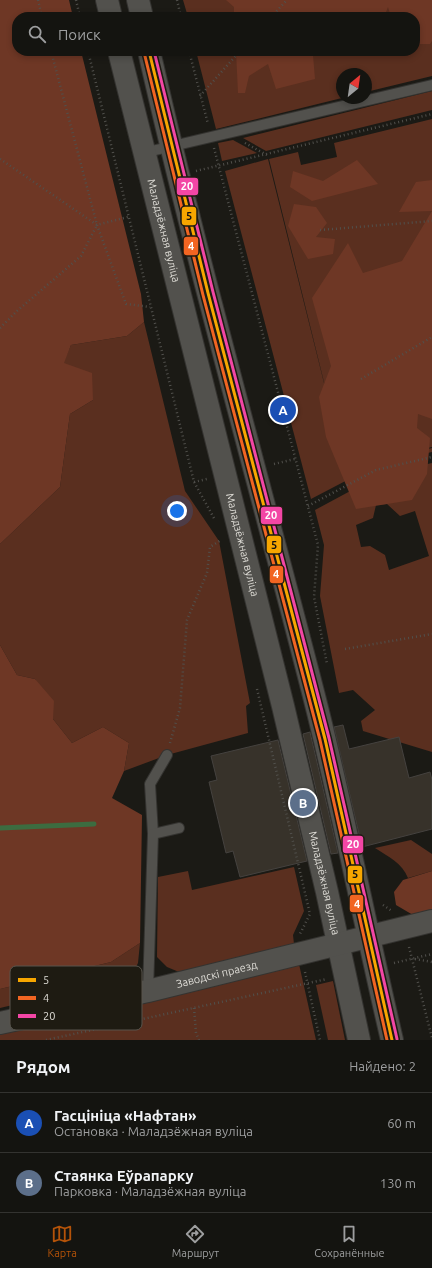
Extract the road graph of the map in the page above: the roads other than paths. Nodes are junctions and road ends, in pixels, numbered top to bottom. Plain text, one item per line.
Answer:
1 (107, 0) edge
2 (138, 0) edge
3 (110, 12) edge
4 (141, 12) edge
5 (120, 56) edge
6 (150, 56) edge
7 (432, 85) edge
8 (171, 147) junction
9 (144, 153) junction
10 (167, 755) road end
11 (179, 828) dead end
12 (153, 834) junction
13 (432, 921) edge
14 (369, 937) junction
15 (338, 945) junction
16 (148, 991) junction
17 (142, 992) edge
18 (10, 1021) edge
19 (0, 1023) edge
20 (359, 1040) edge
21 (392, 1040) edge

1 - 3 main road
2 - 4 main road
5 - 9 main road, Маладзёжная вуліца
6 - 8 main road
7 - 8 lane
8 - 9 lane
8 - 14 main road
9 - 15 main road, Маладзёжная вуліца
10 - 12 lane
11 - 12 lane
12 - 16 lane
13 - 14 main road, Заводскі праезд
14 - 15 main road, Заводскі праезд
14 - 21 main road
15 - 16 main road, Заводскі праезд
15 - 20 main road, Маладзёжная вуліца
16 - 17 main road, Заводскі праезд
18 - 19 main road, Заводскі праезд

